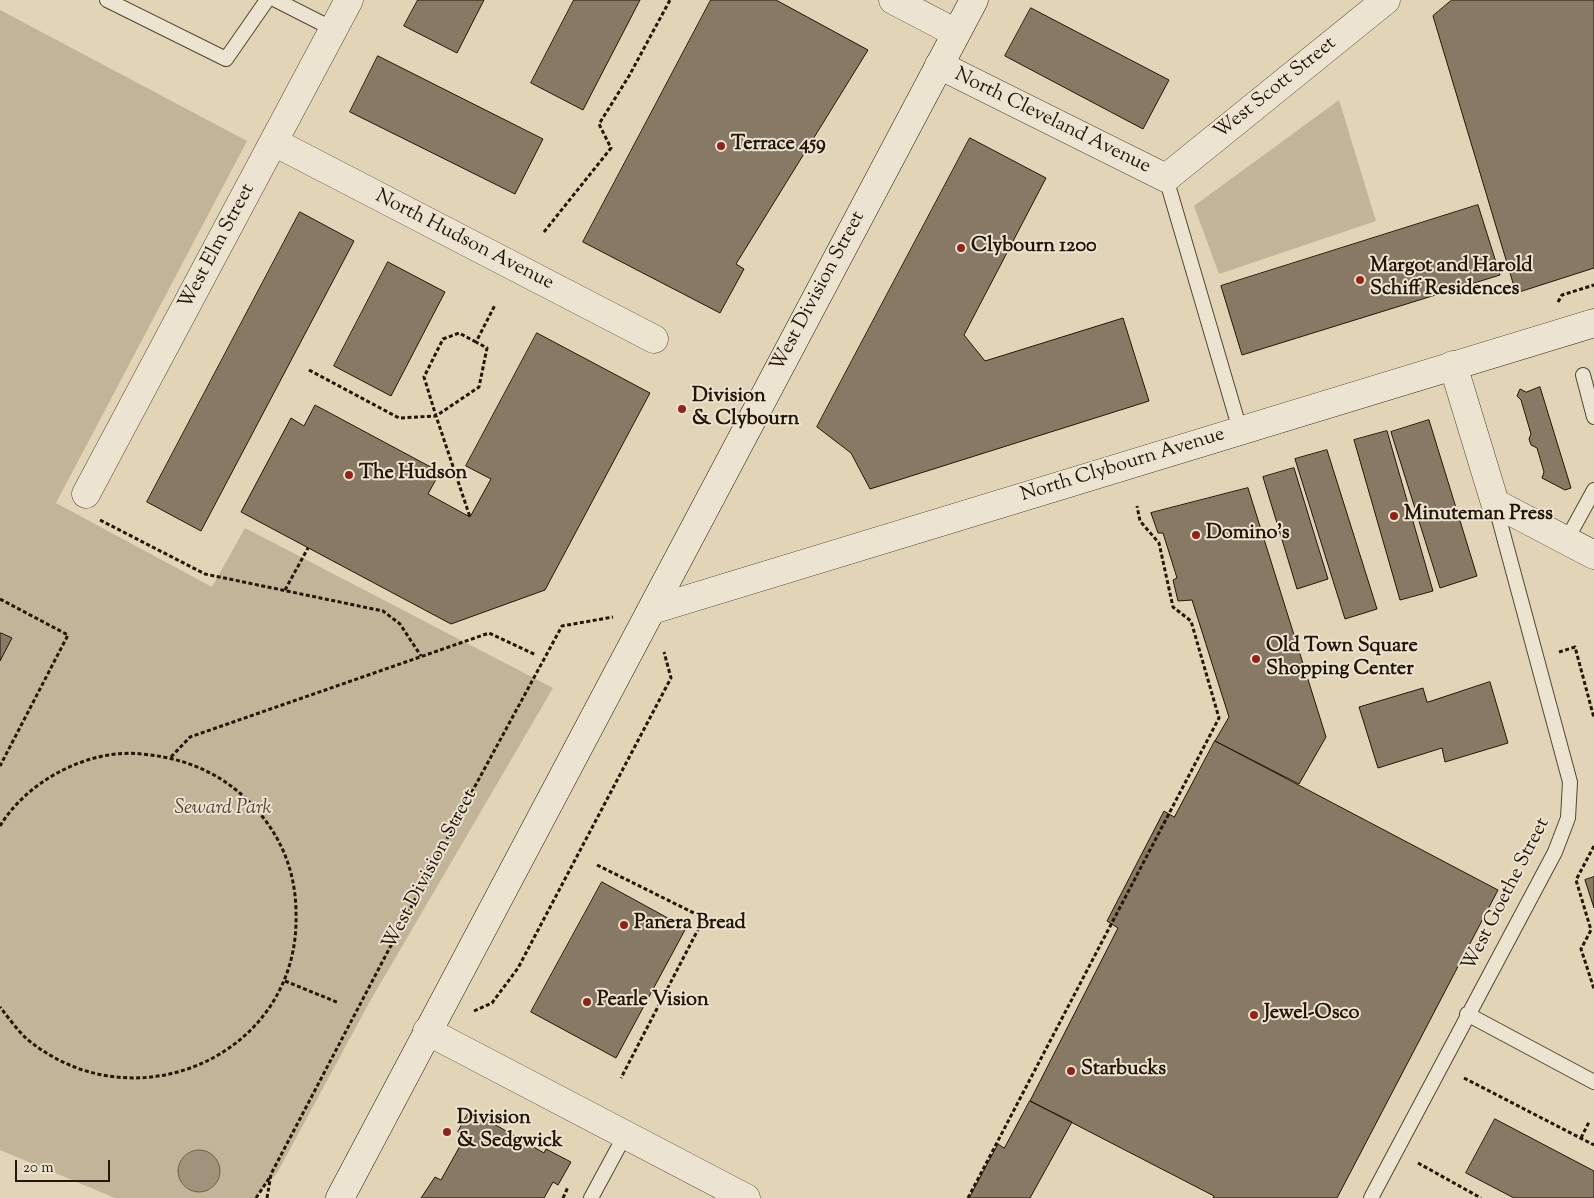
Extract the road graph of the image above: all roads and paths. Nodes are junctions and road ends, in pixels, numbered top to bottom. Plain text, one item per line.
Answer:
1 (108, 0) edge
2 (267, 0) edge
3 (276, 0) edge
4 (348, 0) edge
5 (670, 0) edge
6 (893, 0) edge
7 (974, 0) edge
8 (1386, 0) edge
9 (333, 29) junction
10 (956, 33) junction
11 (939, 66) junction
12 (274, 142) junction
13 (1166, 178) junction
14 (544, 232) dead end
15 (495, 305) dead end
16 (1594, 323) edge
17 (654, 339) dead end
18 (476, 342) junction
19 (1452, 365) junction
20 (309, 370) dead end
21 (1583, 375) dead end
22 (436, 416) junction
23 (1594, 417) edge
24 (1240, 430) junction
25 (1594, 490) edge
26 (86, 494) joint
27 (1495, 503) junction
28 (1137, 506) dead end
29 (470, 517) dead end
30 (1566, 541) junction
31 (308, 548) dead end
32 (1594, 555) edge
33 (285, 590) junction
34 (0, 600) edge
35 (652, 610) junction
36 (536, 655) dead end
37 (421, 656) junction
38 (1536, 658) junction
39 (1594, 718) edge
40 (170, 757) junction
41 (0, 766) edge
42 (0, 826) edge
43 (1594, 846) edge
44 (597, 865) dead end
45 (285, 981) junction
46 (1594, 989) edge
47 (339, 1003) dead end
48 (0, 1007) edge
49 (1467, 1014) junction
50 (427, 1031) junction
51 (621, 1078) dead end
52 (1464, 1078) dead end
53 (1594, 1082) edge
54 (1589, 1122) dead end
55 (625, 1134) junction
56 (1581, 1138) junction
57 (1594, 1145) edge
58 (1418, 1163) dead end
59 (271, 1174) junction
60 (256, 1198) edge
61 (267, 1198) edge
62 (340, 1198) edge
63 (592, 1198) edge
64 (746, 1198) edge
65 (968, 1198) edge
66 (1371, 1198) edge
67 (1481, 1198) edge

1 - 2 lane
3 - 9 lane
4 - 9 main road, West Elm Street
5 - 14 path
6 - 10 main road
7 - 10 main road, West Division Street
8 - 13 main road, West Scott Street
9 - 12 main road, West Elm Street
10 - 11 main road, West Division Street
11 - 13 main road, North Cleveland Avenue
11 - 35 main road, West Division Street
12 - 17 main road, North Hudson Avenue
12 - 26 main road, West Elm Street
13 - 24 lane
15 - 18 path
16 - 19 main road, North Clybourn Avenue
18 - 22 path
18 - 22 path
19 - 24 main road, North Clybourn Avenue
19 - 27 main road
20 - 22 path
21 - 23 lane
22 - 29 path
24 - 35 main road, North Clybourn Avenue
25 - 30 lane
26 - 33 path
27 - 30 main road
27 - 38 lane, West Goethe Street
28 - 65 path
30 - 32 main road
31 - 33 path
33 - 37 path
34 - 41 path
35 - 50 main road, West Division Street
35 - 50 path
35 - 59 path, West Division Street
36 - 37 path
37 - 40 path
38 - 39 path
38 - 49 lane, West Goethe Street
40 - 42 path
40 - 45 path
43 - 46 path
44 - 51 path
45 - 47 path
45 - 48 path
49 - 53 lane
49 - 66 lane, West Goethe Street
50 - 55 main road
50 - 62 main road, West Division Street
52 - 56 path
54 - 56 path
55 - 63 lane
55 - 64 main road
56 - 57 path
58 - 67 path
59 - 60 path
59 - 61 path, West Division Street

